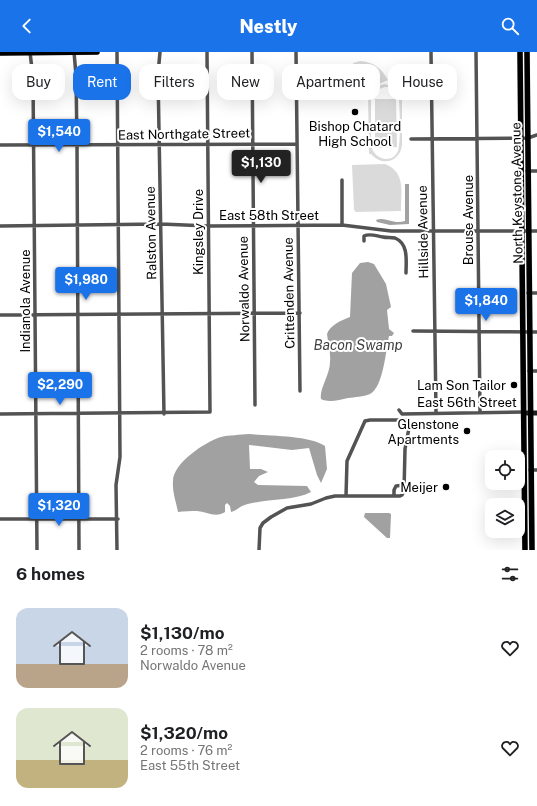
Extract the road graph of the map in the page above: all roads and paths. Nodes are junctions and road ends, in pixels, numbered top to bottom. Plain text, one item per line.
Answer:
1 (30, 52) edge
2 (74, 52) edge
3 (97, 52) edge
4 (117, 52) edge
5 (160, 52) edge
6 (207, 52) edge
7 (252, 52) edge
8 (296, 52) edge
9 (431, 52) edge
10 (476, 52) edge
11 (520, 52) edge
12 (527, 52) edge
13 (0, 53) edge
14 (537, 135) edge
15 (521, 138) junction
16 (528, 138) junction
17 (411, 139) dead end
18 (432, 139) junction
19 (477, 139) junction
20 (253, 143) junction
21 (159, 144) junction
22 (208, 144) junction
23 (297, 144) junction
24 (0, 145) edge
25 (34, 145) junction
26 (77, 145) junction
27 (118, 145) junction
28 (522, 171) junction
29 (528, 171) junction
30 (537, 171) edge
31 (342, 180) dead end
32 (161, 224) junction
33 (119, 225) junction
34 (253, 225) junction
35 (299, 225) junction
36 (342, 225) junction
37 (0, 226) edge
38 (35, 226) junction
39 (77, 226) junction
40 (208, 226) junction
41 (391, 231) junction
42 (478, 231) junction
43 (526, 231) junction
44 (537, 231) edge
45 (433, 232) junction
46 (391, 238) junction
47 (364, 241) dead end
48 (406, 273) dead end
49 (526, 293) junction
50 (537, 293) edge
51 (254, 313) junction
52 (300, 313) junction
53 (36, 314) junction
54 (78, 314) junction
55 (119, 314) junction
56 (163, 314) junction
57 (209, 314) junction
58 (0, 315) edge
59 (413, 331) dead end
60 (434, 332) junction
61 (479, 332) junction
62 (527, 332) junction
63 (537, 332) edge
64 (527, 371) junction
65 (537, 371) edge
66 (300, 391) dead end
67 (255, 405) dead end
68 (399, 410) dead end
69 (436, 412) junction
70 (480, 412) junction
71 (531, 413) edge
72 (0, 414) edge
73 (36, 414) junction
74 (79, 414) junction
75 (120, 414) junction
76 (164, 414) junction
77 (531, 470) edge
78 (404, 485) junction
79 (346, 496) junction
80 (394, 496) junction
81 (0, 519) edge
82 (37, 519) junction
83 (79, 519) junction
84 (117, 519) junction
85 (531, 529) edge
86 (37, 550) edge
87 (79, 550) edge
88 (117, 550) edge
89 (259, 550) edge
90 (525, 550) edge
91 (532, 550) edge

1 - 2 main road
1 - 13 main road
1 - 25 street, Indianola Avenue
2 - 3 main road
2 - 26 street
4 - 27 street
5 - 21 street, Ralston Avenue
6 - 22 street, Kingsley Drive
7 - 20 street, Norwaldo Avenue
8 - 23 street, Crittenden Avenue
9 - 18 street, Hillside Avenue
10 - 19 street, Brouse Avenue
11 - 15 main road, North Keystone Avenue
12 - 16 main road, North Keystone Avenue
14 - 16 street
15 - 16 street
15 - 19 street
15 - 28 main road, North Keystone Avenue
16 - 29 main road, North Keystone Avenue
17 - 18 street
18 - 19 street
18 - 45 street, Hillside Avenue
19 - 42 street, Brouse Avenue
20 - 22 street, East Northgate Street
20 - 23 street, East Northgate Street
20 - 34 street, Norwaldo Avenue
21 - 22 street, East Northgate Street
21 - 27 street, East Northgate Street
21 - 32 street, Ralston Avenue
22 - 40 street, Kingsley Drive
23 - 35 street, Crittenden Avenue
24 - 25 street, East Northgate Street
25 - 26 street, East Northgate Street
25 - 38 street, Indianola Avenue
26 - 27 street, East Northgate Street
26 - 39 street
27 - 33 street
28 - 29 street
28 - 43 main road, North Keystone Avenue
29 - 30 street
29 - 43 main road, North Keystone Avenue
31 - 36 street
32 - 33 street, East 58th Street
32 - 40 street, East 58th Street
32 - 56 street, Ralston Avenue
33 - 39 street, East 58th Street
33 - 55 street
34 - 35 street, East 58th Street
34 - 40 street, East 58th Street
34 - 51 street, Norwaldo Avenue
35 - 36 street, East 58th Street
35 - 52 street, Crittenden Avenue
36 - 41 street, East 58th Street
37 - 38 street, East 58th Street
38 - 39 street, East 58th Street
38 - 53 street, Indianola Avenue
39 - 54 street
40 - 57 street, Kingsley Drive
41 - 45 street, East 58th Street
41 - 46 street
42 - 43 street, East 58th Street
42 - 45 street, East 58th Street
42 - 61 street, Brouse Avenue
43 - 44 street, East 58th Street
43 - 49 main road, North Keystone Avenue
45 - 60 street, Hillside Avenue
46 - 47 street
46 - 48 street
49 - 50 street
49 - 62 main road, North Keystone Avenue
51 - 52 street
51 - 57 street
51 - 67 street, Norwaldo Avenue
52 - 66 street, Crittenden Avenue
53 - 54 street
53 - 58 street
53 - 73 street, Indianola Avenue
54 - 55 street
54 - 74 street
55 - 56 street
55 - 75 street
56 - 57 street
56 - 76 street, Ralston Avenue
57 - 76 street, Kingsley Drive
59 - 60 street
60 - 61 street
60 - 69 street, Hillside Avenue
61 - 62 street
61 - 70 street, Brouse Avenue
62 - 63 street
62 - 64 main road, North Keystone Avenue
64 - 65 street
64 - 71 main road, North Keystone Avenue
68 - 69 street, East 56th Street
69 - 70 street, East 56th Street
70 - 71 street, East 56th Street
71 - 77 main road, North Keystone Avenue
72 - 73 street
73 - 74 street
73 - 82 street, Indianola Avenue
74 - 75 street
74 - 83 street
75 - 76 street
75 - 84 street
77 - 85 main road, North Keystone Avenue
78 - 79 street
78 - 80 street
78 - 80 street
79 - 80 street
79 - 89 street
81 - 82 street
82 - 83 street
82 - 86 street, Indianola Avenue
83 - 84 street
83 - 87 street
84 - 88 street
85 - 90 main road, North Keystone Avenue
85 - 91 main road, North Keystone Avenue

